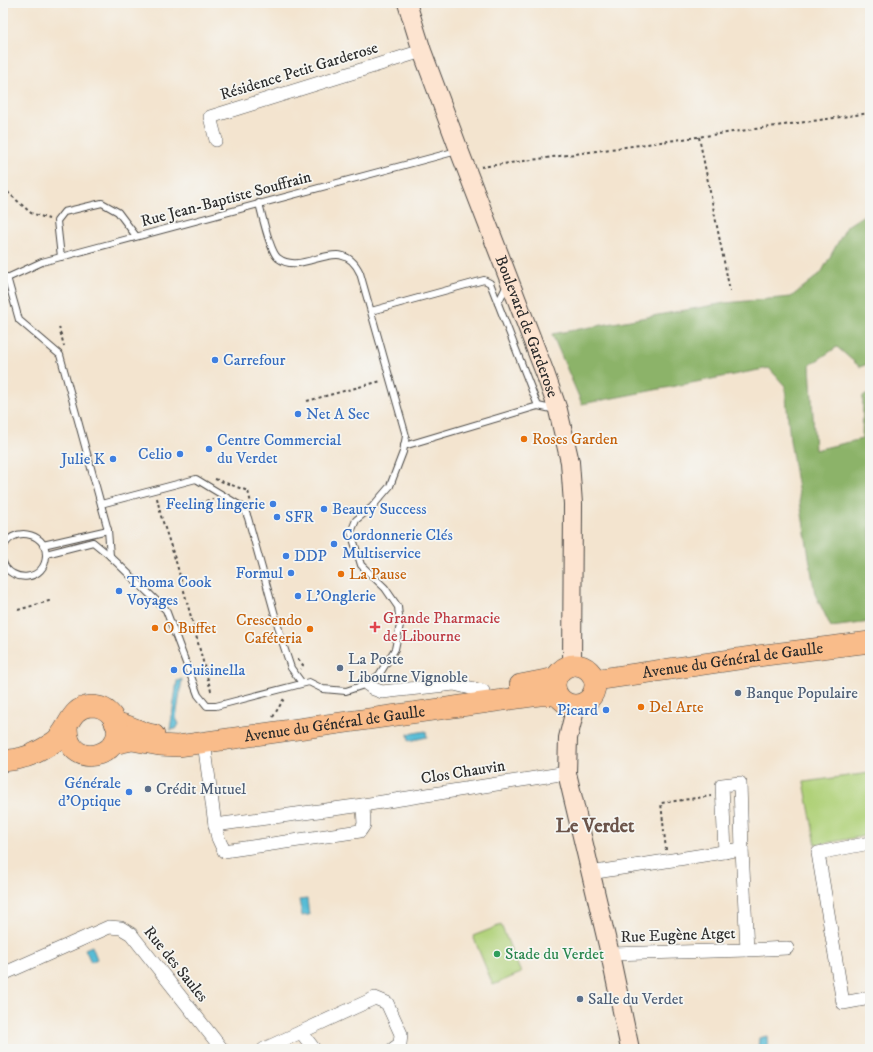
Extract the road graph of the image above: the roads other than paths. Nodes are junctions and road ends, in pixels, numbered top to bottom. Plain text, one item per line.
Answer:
1 (407, 3) edge
2 (422, 51) junction
3 (216, 140) dead end
4 (459, 150) junction
5 (258, 204) junction
6 (136, 236) junction
7 (61, 257) junction
8 (5, 278) edge
9 (509, 280) junction
10 (498, 304) junction
11 (371, 311) junction
12 (538, 406) junction
13 (558, 410) junction
14 (404, 446) junction
15 (101, 504) junction
16 (108, 530) junction
17 (78, 537) junction
18 (80, 544) junction
19 (43, 545) junction
20 (3, 549) edge
21 (46, 554) junction
22 (110, 556) junction
23 (3, 562) edge
24 (870, 642) edge
25 (572, 665) junction
26 (595, 680) junction
27 (302, 683) junction
28 (368, 684) junction
29 (557, 687) junction
30 (483, 691) junction
31 (576, 706) junction
32 (115, 723) junction
33 (67, 728) junction
34 (204, 742) junction
35 (113, 744) junction
36 (74, 749) junction
37 (3, 761) edge
38 (3, 771) edge
39 (568, 773) junction
40 (363, 804) junction
41 (215, 825) junction
42 (870, 843) edge
43 (742, 849) junction
44 (725, 852) junction
45 (590, 873) junction
46 (787, 948) dead end
47 (747, 950) junction
48 (610, 954) junction
49 (3, 974) edge
50 (870, 998) edge
51 (301, 1032) junction
52 (222, 1049) edge
53 (264, 1049) edge
54 (314, 1049) edge
55 (393, 1049) edge
56 (630, 1049) edge

1 - 2 main road, Boulevard de Garderose
2 - 3 street, Résidence Petit Garderose
2 - 4 main road, Boulevard de Garderose
4 - 5 lane, Rue Jean-Baptiste Souffrain
4 - 9 main road, Boulevard de Garderose
5 - 6 lane, Rue Jean-Baptiste Souffrain
5 - 11 lane
6 - 7 lane, Rue Jean-Baptiste Souffrain
6 - 7 lane
7 - 8 lane, Rue Jean-Baptiste Souffrain
8 - 15 lane
9 - 10 lane
9 - 13 main road, Boulevard de Garderose
10 - 11 lane
10 - 12 lane
11 - 14 lane
12 - 13 lane
12 - 14 lane
13 - 25 main road, Boulevard de Garderose
14 - 28 lane
15 - 16 lane
15 - 27 lane
16 - 17 lane
16 - 22 lane
17 - 18 lane
17 - 19 lane
18 - 21 lane
18 - 22 lane
19 - 20 lane
19 - 21 lane
21 - 23 lane
22 - 27 lane
24 - 26 main road, Avenue du Général de Gaulle
25 - 26 main road
25 - 29 main road, Avenue du Général de Gaulle
26 - 31 main road
27 - 28 lane
28 - 30 street
29 - 30 main road, Avenue du Général de Gaulle
29 - 31 main road
29 - 34 main road, Avenue du Général de Gaulle
30 - 32 main road, Avenue du Général de Gaulle
31 - 39 main road
32 - 33 main road
32 - 35 main road
33 - 36 main road
33 - 37 main road
34 - 35 main road, Avenue du Général de Gaulle
34 - 41 street
35 - 36 main road, Avenue du Général de Gaulle
36 - 38 main road
39 - 40 street, Clos Chauvin
39 - 45 main road
40 - 41 street, Clos Chauvin
40 - 41 street
42 - 50 street
43 - 44 street
43 - 44 street, Rue Eugène Atget
43 - 47 street, Rue Eugène Atget
44 - 45 street
45 - 48 main road
46 - 47 street, Rue Eugène Atget
47 - 48 street, Rue Eugène Atget
48 - 56 main road
49 - 52 street, Rue des Saules
51 - 53 street
51 - 54 street
51 - 55 street

